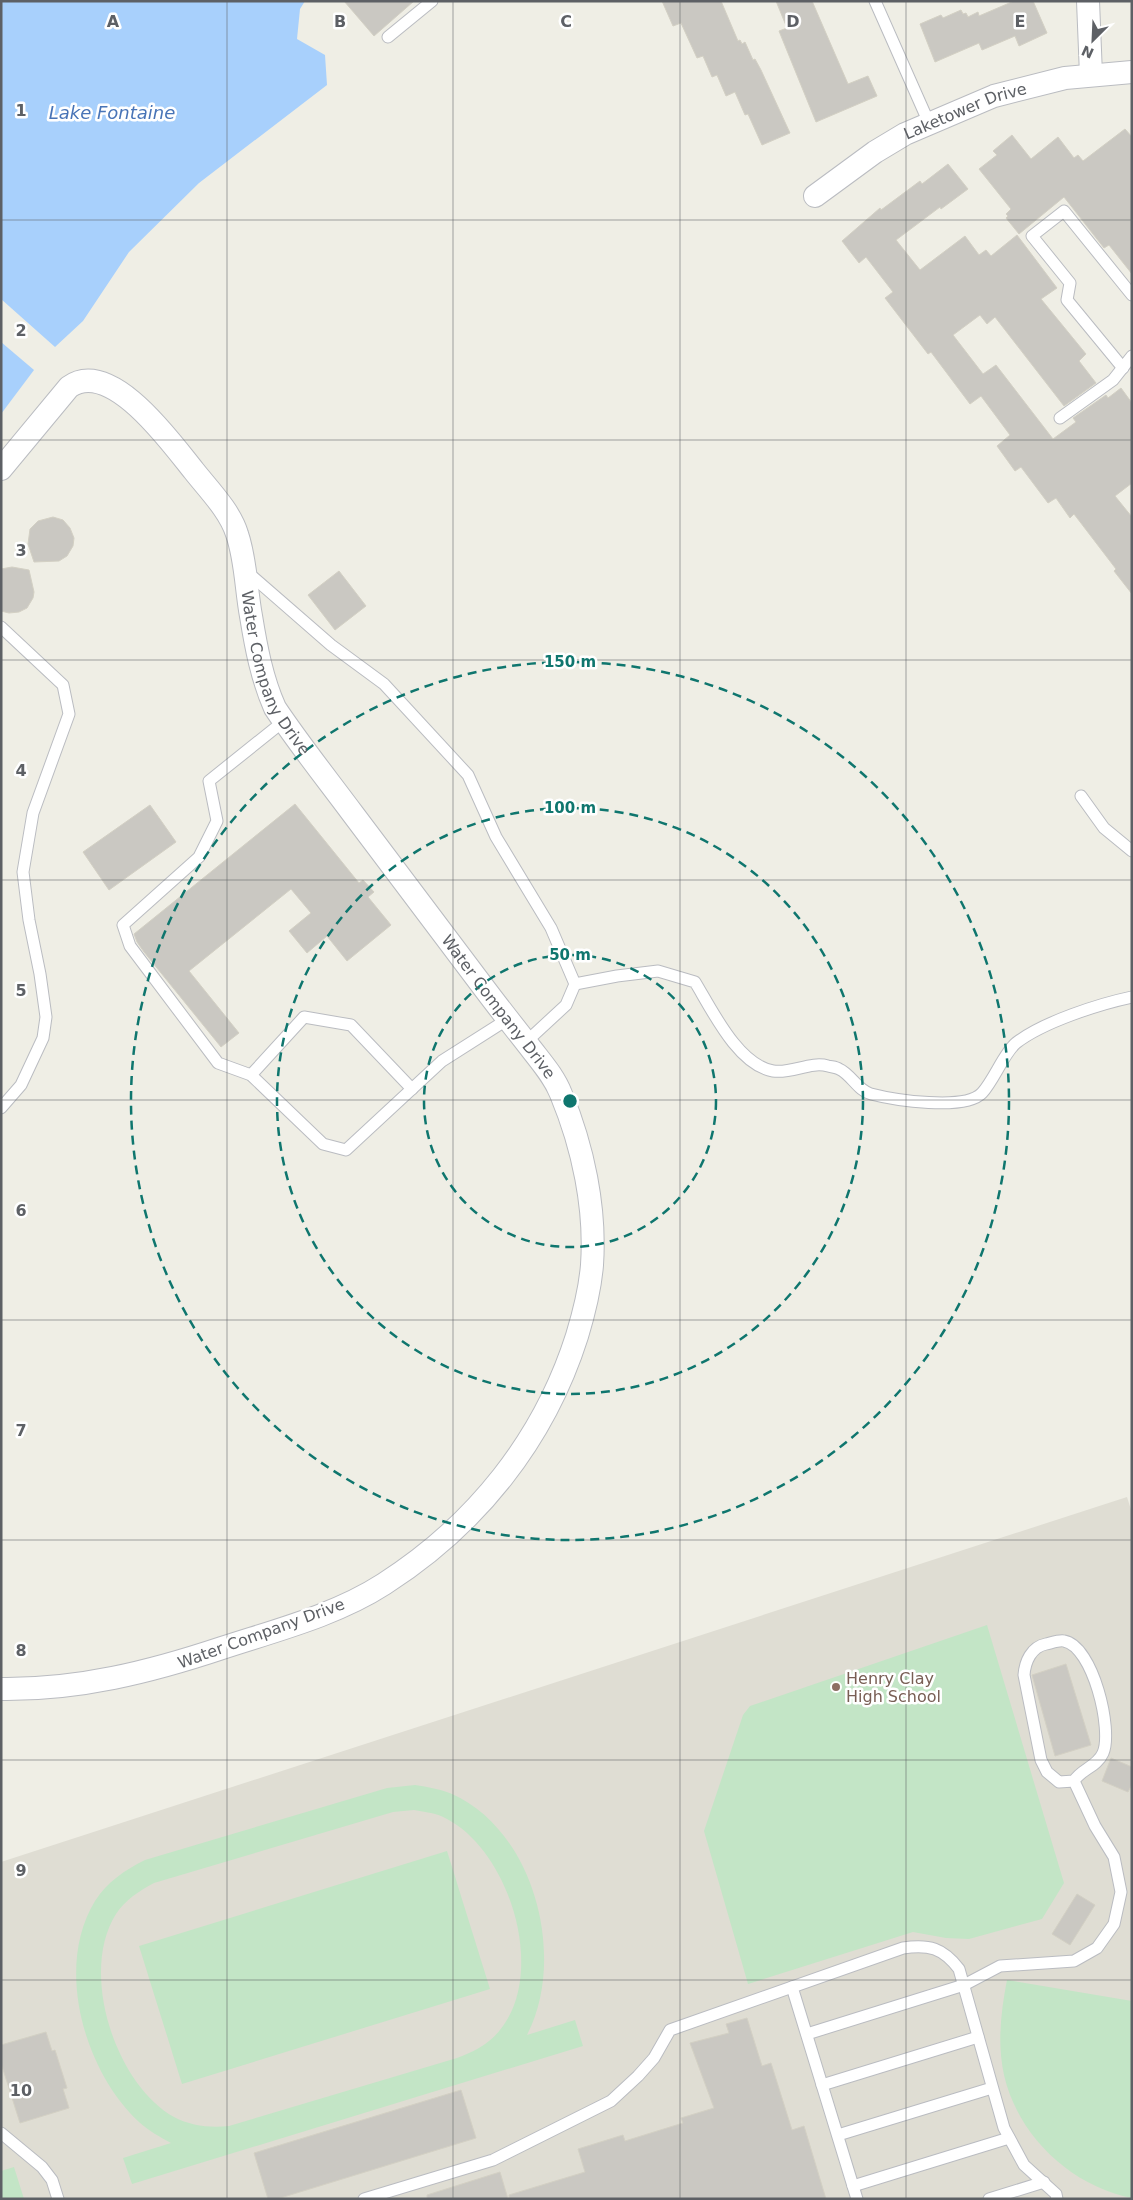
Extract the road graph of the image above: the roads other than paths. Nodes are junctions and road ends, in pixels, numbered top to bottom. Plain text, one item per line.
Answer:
1 (432, 1) edge
2 (875, 1) edge
3 (1088, 1) edge
4 (388, 37) dead end
5 (1132, 72) edge
6 (1091, 75) junction
7 (929, 123) junction
8 (816, 196) dead end
9 (1132, 295) edge
10 (1132, 356) edge
11 (1123, 368) junction
12 (1060, 418) dead end
13 (1, 470) edge
14 (245, 570) junction
15 (1, 627) edge
16 (284, 721) junction
17 (1081, 796) dead end
18 (1132, 851) edge
19 (575, 984) junction
20 (1132, 997) edge
21 (508, 1019) junction
22 (526, 1042) junction
23 (252, 1075) junction
24 (412, 1090) junction
25 (1, 1108) edge
26 (1, 1689) edge
27 (1074, 1781) junction
28 (964, 1985) junction
29 (792, 1987) junction
30 (807, 2034) junction
31 (978, 2037) junction
32 (822, 2085) junction
33 (992, 2088) junction
34 (1, 2133) edge
35 (838, 2135) junction
36 (1009, 2138) junction
37 (1044, 2182) junction
38 (853, 2186) junction
39 (58, 2199) edge
40 (364, 2199) edge
41 (857, 2199) edge
42 (989, 2199) edge
43 (1057, 2199) edge

1 - 4 lane
2 - 7 lane
3 - 6 street
5 - 6 street, Laketower Drive
6 - 7 street, Laketower Drive
7 - 8 street, Laketower Drive
9 - 11 lane
10 - 11 lane
11 - 12 lane
13 - 14 street, Water Company Drive
14 - 16 street, Water Company Drive
14 - 19 lane
15 - 25 lane
16 - 21 street, Water Company Drive
16 - 23 lane
17 - 18 lane
19 - 20 lane
19 - 22 lane
21 - 22 street, Water Company Drive
21 - 24 lane
22 - 26 street, Water Company Drive
23 - 24 lane
23 - 24 lane
27 - 27 lane
27 - 28 lane
28 - 29 lane
28 - 30 lane
28 - 31 lane
29 - 30 lane
29 - 40 lane
30 - 32 lane
31 - 32 lane
31 - 33 lane
32 - 35 lane
33 - 35 lane
33 - 36 lane
34 - 39 lane
35 - 38 lane
36 - 37 lane
36 - 38 lane
37 - 42 lane
37 - 43 lane
38 - 41 lane

